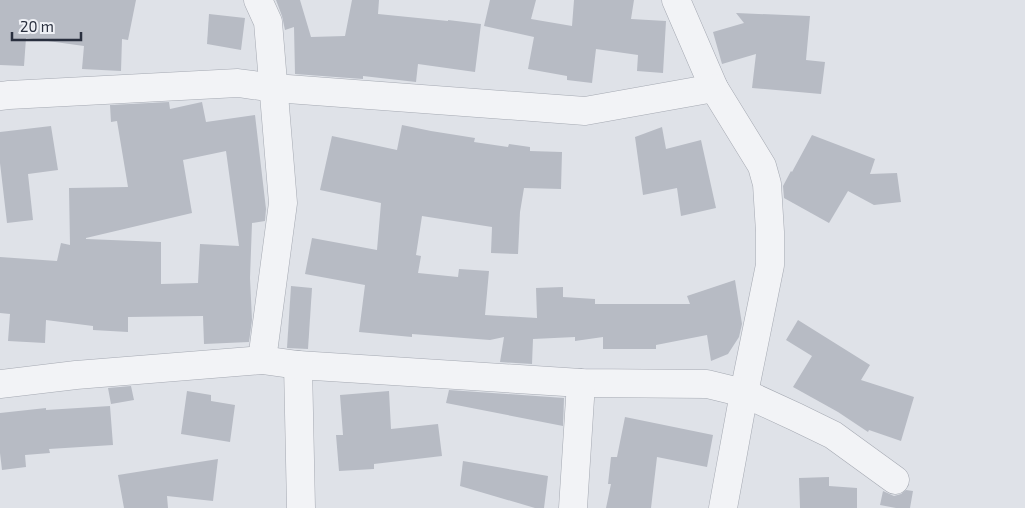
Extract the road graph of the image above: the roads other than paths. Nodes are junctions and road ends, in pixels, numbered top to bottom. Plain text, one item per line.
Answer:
1 (258, 0) edge
2 (676, 0) edge
3 (274, 88) junction
4 (714, 88) junction
5 (0, 96) edge
6 (262, 360) junction
7 (298, 365) junction
8 (582, 383) junction
9 (0, 384) edge
10 (744, 393) junction
11 (895, 480) dead end
12 (301, 508) edge
13 (573, 508) edge
14 (723, 508) edge

1 - 3 street
2 - 4 street
3 - 4 street
3 - 5 street
3 - 6 street
4 - 10 street
6 - 7 street
6 - 9 street
7 - 8 street
7 - 12 street
8 - 10 street
8 - 13 street
10 - 11 street
10 - 14 street

